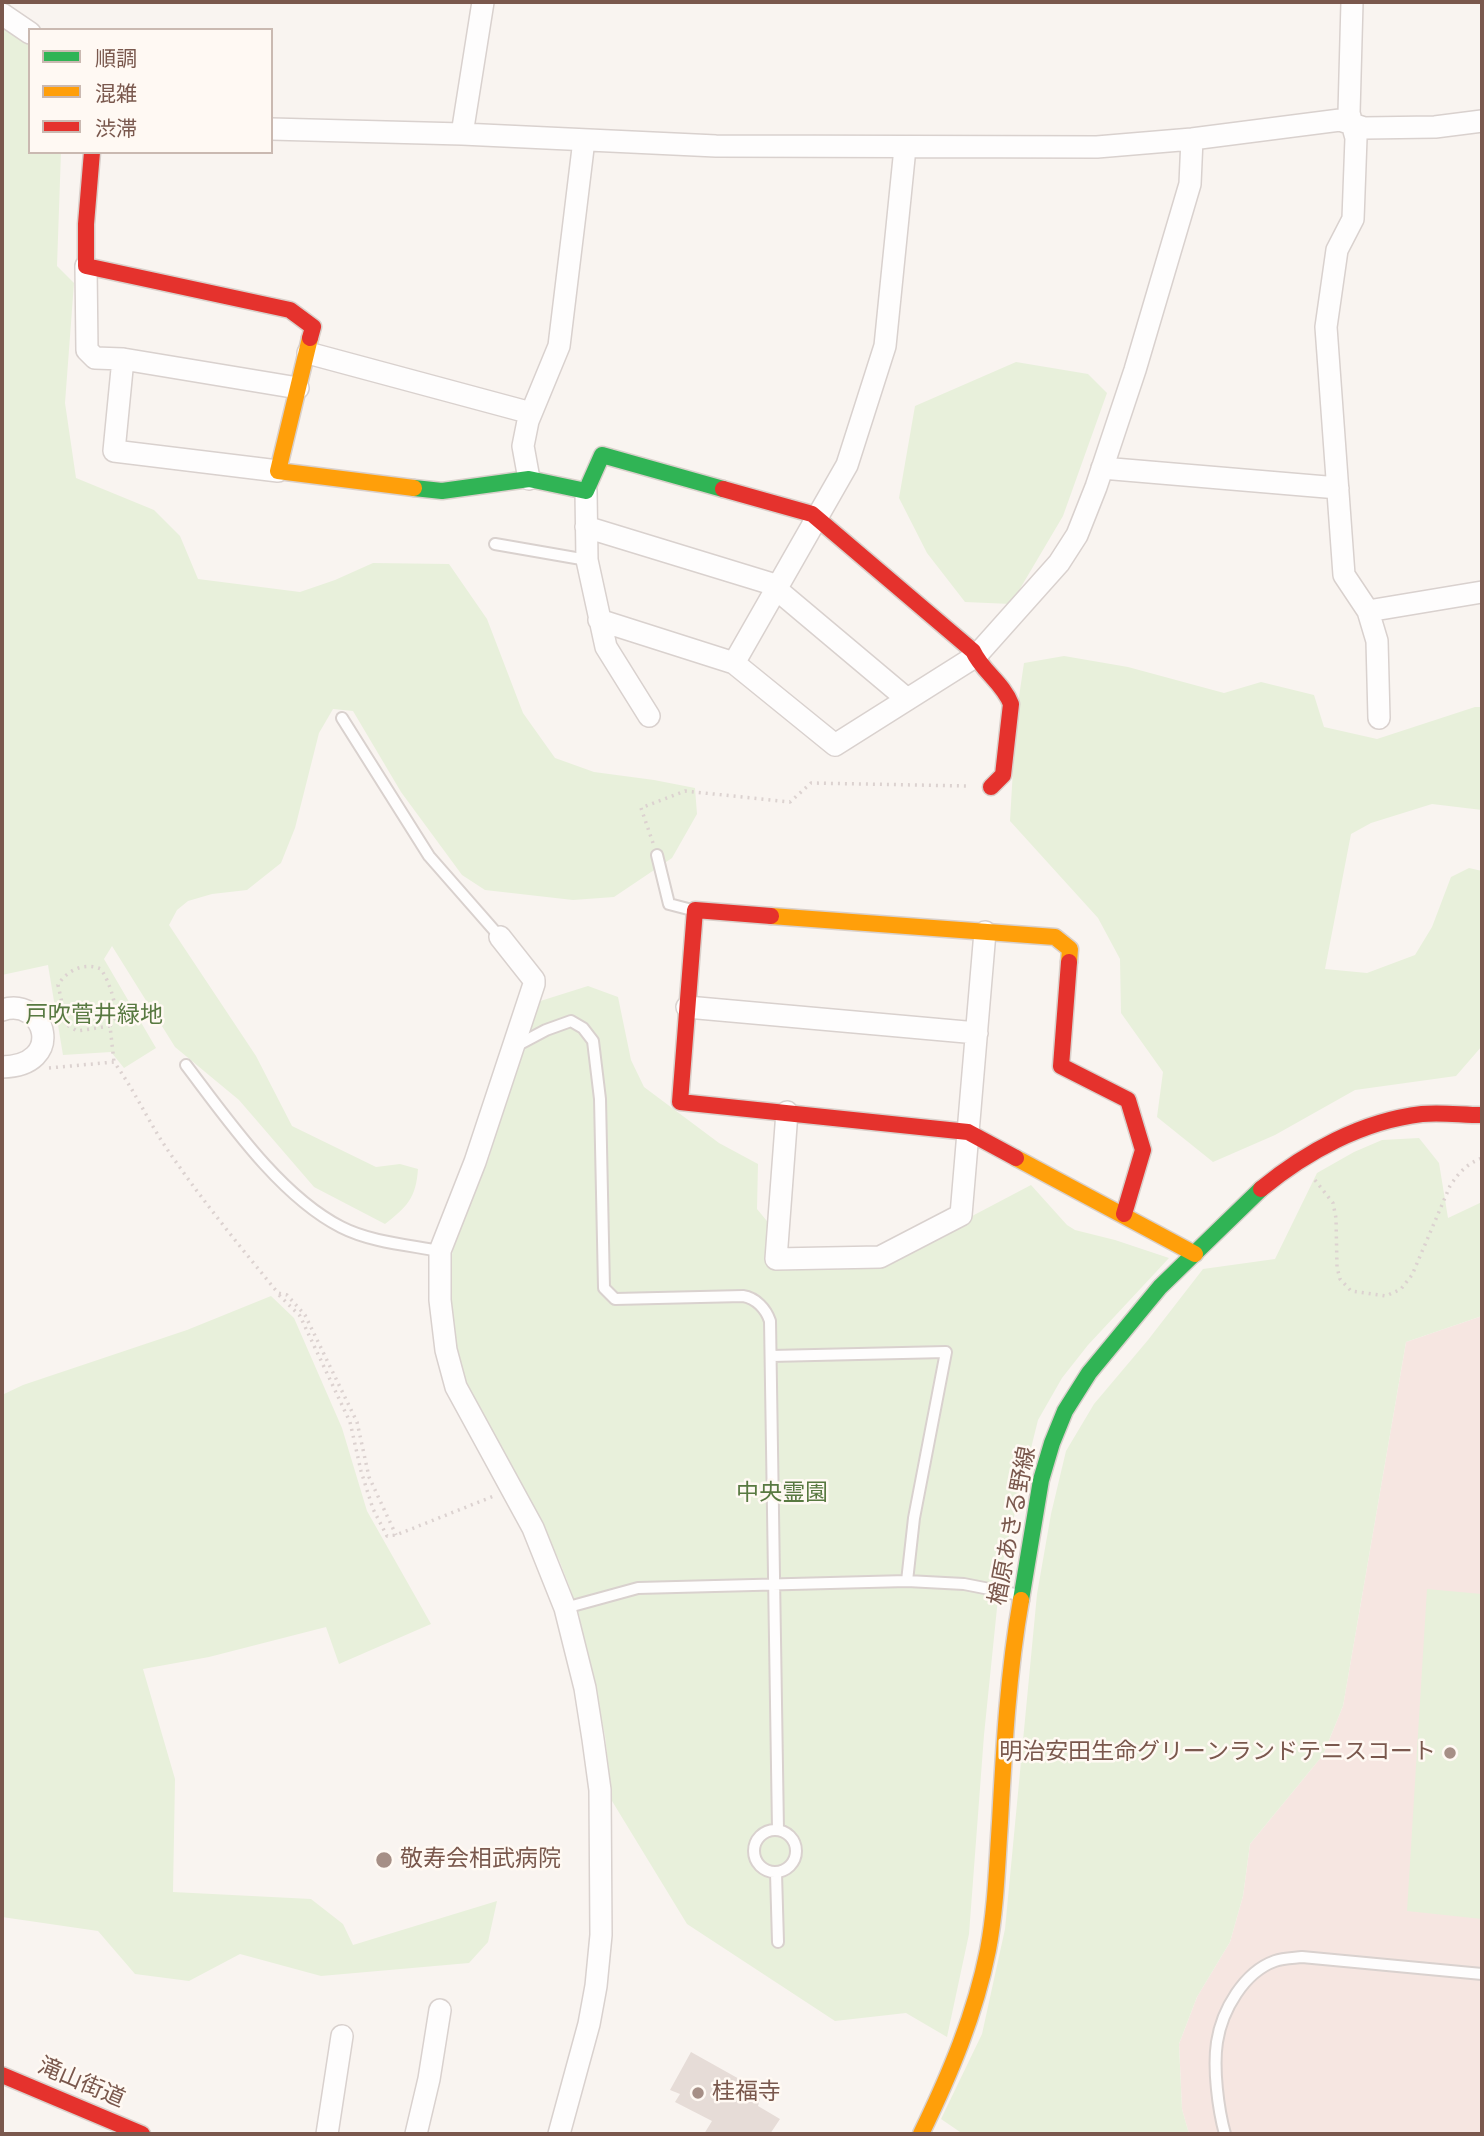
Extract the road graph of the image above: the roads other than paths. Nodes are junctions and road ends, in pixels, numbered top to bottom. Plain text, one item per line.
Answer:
1 (483, 2) edge
2 (1352, 2) edge
3 (2, 14) edge
4 (28, 32) edge
5 (1482, 121) edge
6 (1353, 125) junction
7 (273, 129) edge
8 (462, 134) junction
9 (1192, 139) junction
10 (584, 140) junction
11 (905, 148) junction
12 (92, 154) edge
13 (86, 266) junction
14 (308, 353) junction
15 (123, 359) junction
16 (298, 387) junction
17 (531, 413) junction
18 (1102, 468) junction
19 (278, 471) junction
20 (529, 479) junction
21 (1338, 488) junction
22 (586, 491) junction
23 (817, 519) junction
24 (586, 527) junction
25 (495, 544) dead end
26 (587, 560) junction
27 (777, 589) junction
28 (1482, 592) edge
29 (1368, 611) junction
30 (599, 620) junction
31 (976, 656) junction
32 (734, 663) junction
33 (907, 699) junction
34 (649, 716) dead end
35 (342, 718) dead end
36 (1379, 718) dead end
37 (991, 787) road end
38 (657, 855) road end
39 (695, 910) junction
40 (985, 932) junction
41 (500, 937) joint
42 (687, 1007) junction
43 (2, 1010) edge
44 (976, 1033) junction
45 (514, 1047) junction
46 (186, 1065) dead end
47 (2, 1067) edge
48 (787, 1112) junction
49 (1482, 1115) edge
50 (968, 1132) junction
51 (1124, 1214) junction
52 (440, 1251) junction
53 (1195, 1254) junction
54 (771, 1356) junction
55 (907, 1581) junction
56 (775, 1586) junction
57 (1021, 1595) junction
58 (565, 1608) junction
59 (778, 1830) junction
60 (776, 1872) junction
61 (778, 1942) dead end
62 (1482, 1974) edge
63 (440, 2010) dead end
64 (342, 2036) dead end
65 (2, 2075) edge
66 (142, 2134) edge
67 (327, 2134) edge
68 (416, 2134) edge
69 (559, 2134) edge
70 (921, 2134) edge
71 (1225, 2134) edge

1 - 8 street
2 - 6 street
3 - 4 street
5 - 6 street
6 - 9 street
6 - 21 street
7 - 8 street
8 - 10 street
9 - 11 street
9 - 18 street
10 - 11 street
10 - 17 street
11 - 23 street
12 - 13 main road
13 - 14 main road
13 - 15 street
14 - 16 main road
14 - 17 street
15 - 16 street
15 - 19 street
16 - 19 main road
17 - 20 street
18 - 21 street
18 - 31 street
19 - 20 main road
20 - 22 main road
21 - 29 street
22 - 23 main road
22 - 24 street
23 - 27 street
23 - 31 main road
24 - 26 street
24 - 27 street
25 - 26 lane
26 - 30 street
27 - 32 street
27 - 33 street
28 - 29 street
29 - 36 street
30 - 32 street
30 - 34 street
31 - 33 street
31 - 37 main road
32 - 33 street
35 - 41 lane
38 - 39 lane
39 - 40 main road
39 - 42 main road
40 - 44 street
40 - 51 main road
41 - 45 street
42 - 44 street
42 - 48 main road
43 - 47 street
44 - 50 street
45 - 52 street
45 - 54 lane
46 - 52 lane
48 - 50 main road
48 - 50 street
49 - 53 main road, 楢原あきる野線
50 - 51 main road
51 - 53 main road
52 - 58 street
53 - 57 main road, 楢原あきる野線
54 - 55 lane
54 - 56 lane
55 - 56 lane
55 - 57 lane
56 - 58 lane
56 - 59 lane
57 - 70 main road, 楢原あきる野線
58 - 69 street
59 - 60 lane
59 - 60 lane
60 - 61 lane
62 - 71 lane
63 - 68 street
64 - 67 street
65 - 66 main road, 滝山街道

